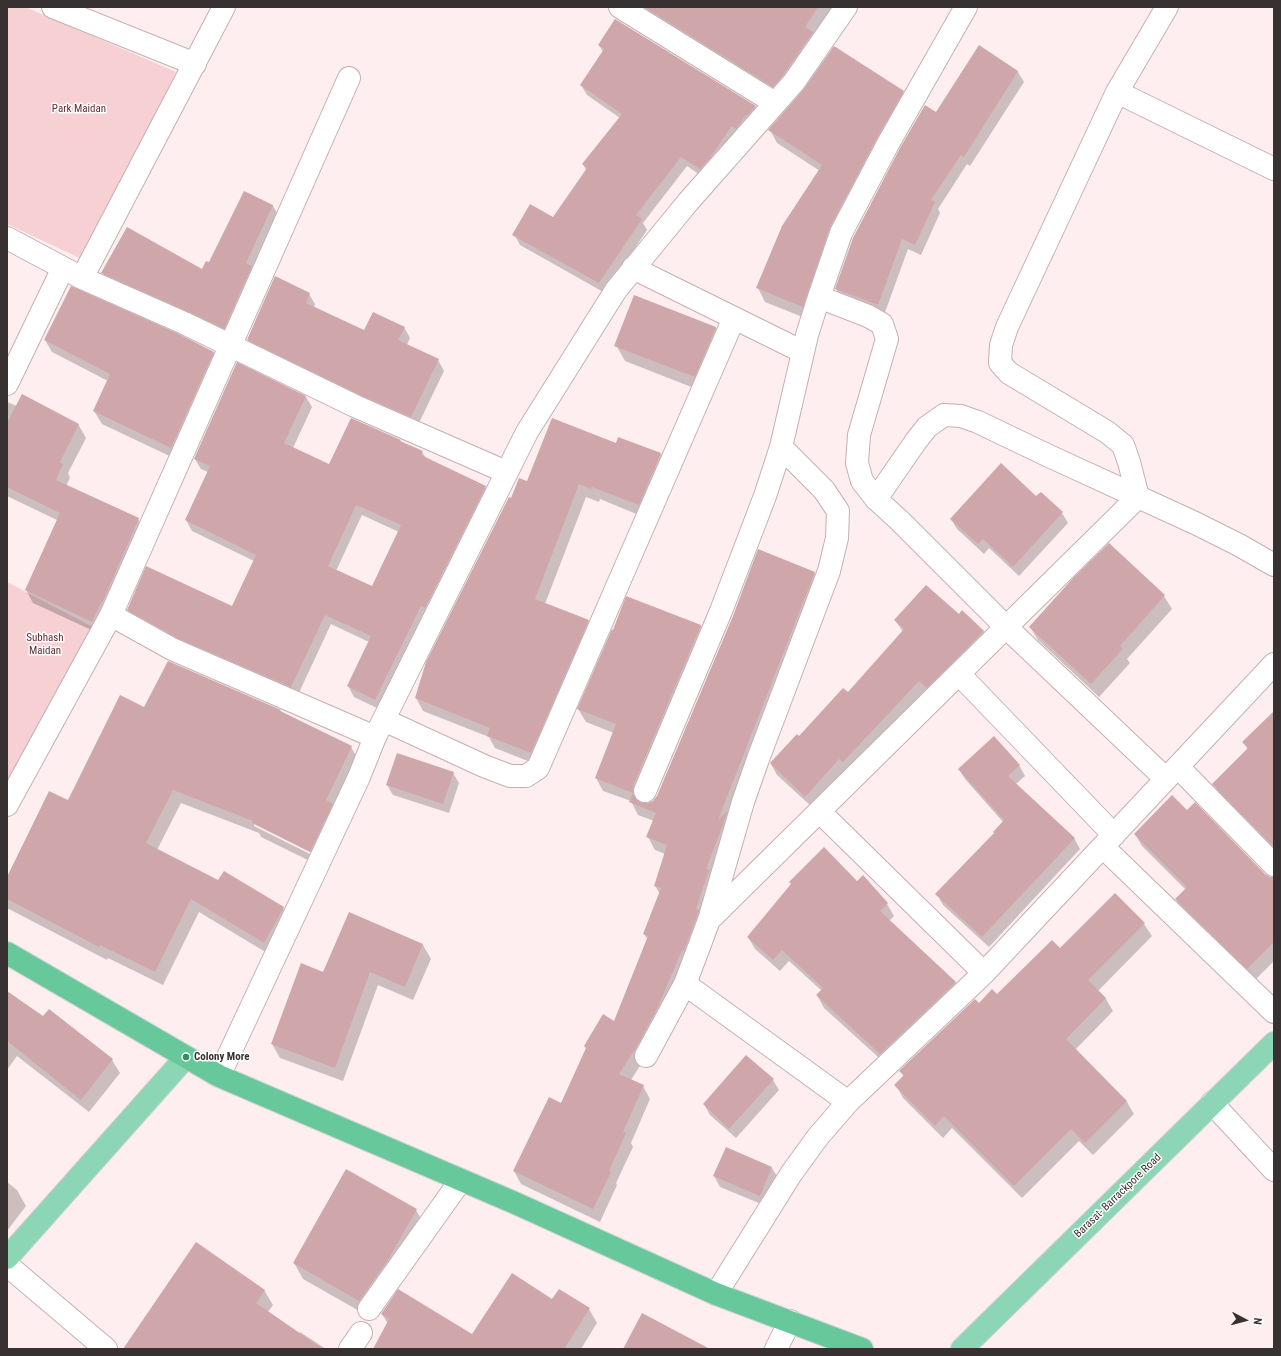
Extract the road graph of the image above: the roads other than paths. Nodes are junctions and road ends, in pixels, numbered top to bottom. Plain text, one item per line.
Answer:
1 (53, 7) edge
2 (224, 7) edge
3 (620, 7) edge
4 (846, 7) edge
5 (966, 7) edge
6 (1167, 7) edge
7 (195, 64) junction
8 (349, 78) dead end
9 (1117, 92) junction
10 (775, 103) junction
11 (1274, 169) edge
12 (7, 238) edge
13 (63, 268) junction
14 (634, 268) junction
15 (82, 278) junction
16 (819, 297) junction
17 (734, 318) junction
18 (230, 345) junction
19 (803, 352) junction
20 (7, 384) edge
21 (781, 447) junction
22 (506, 472) junction
23 (1138, 497) junction
24 (876, 499) junction
25 (1274, 565) edge
26 (111, 615) junction
27 (1006, 627) junction
28 (1274, 664) edge
29 (959, 674) junction
30 (380, 728) junction
31 (1172, 773) junction
32 (645, 791) dead end
33 (7, 805) edge
34 (820, 812) junction
35 (1108, 841) junction
36 (1274, 865) edge
37 (710, 920) junction
38 (7, 953) edge
39 (984, 973) junction
40 (685, 984) junction
41 (1274, 1012) edge
42 (1274, 1043) edge
43 (646, 1056) dead end
44 (186, 1057) junction
45 (219, 1076) junction
46 (848, 1102) junction
47 (1212, 1104) junction
48 (1274, 1170) edge
49 (462, 1180) junction
50 (7, 1258) edge
51 (7, 1265) edge
52 (716, 1294) junction
53 (369, 1309) dead end
54 (790, 1321) junction
55 (106, 1349) edge
56 (776, 1349) edge
57 (862, 1349) edge
58 (962, 1349) edge

1 - 7 street
2 - 7 street
3 - 10 street
4 - 10 street
5 - 16 street
6 - 9 street
7 - 15 street
8 - 18 street
9 - 11 street
9 - 23 street
10 - 14 street
12 - 13 street
13 - 15 street
13 - 20 street
14 - 17 street
14 - 22 street
15 - 18 street
16 - 19 street
16 - 24 street
17 - 19 street
17 - 30 street
18 - 22 street
18 - 26 street
19 - 21 street
21 - 32 street
21 - 37 street
22 - 30 street
23 - 24 street
23 - 25 street
23 - 27 street
24 - 27 street
26 - 30 street
26 - 33 street
27 - 29 street
27 - 31 street
28 - 31 street
29 - 34 street
29 - 35 street
30 - 45 street
31 - 35 street
31 - 36 street
34 - 37 street
34 - 39 street
35 - 39 street
35 - 41 street
37 - 40 street
38 - 44 highway
39 - 46 street
40 - 43 street
40 - 46 street
42 - 47 main road, Barasat- Barrackpore Road
44 - 45 highway
44 - 50 main road
45 - 49 highway
46 - 52 street
47 - 48 street
47 - 58 main road, Barasat- Barrackpore Road
49 - 52 highway
49 - 53 street
51 - 55 street
52 - 54 highway
54 - 56 street
54 - 57 highway

